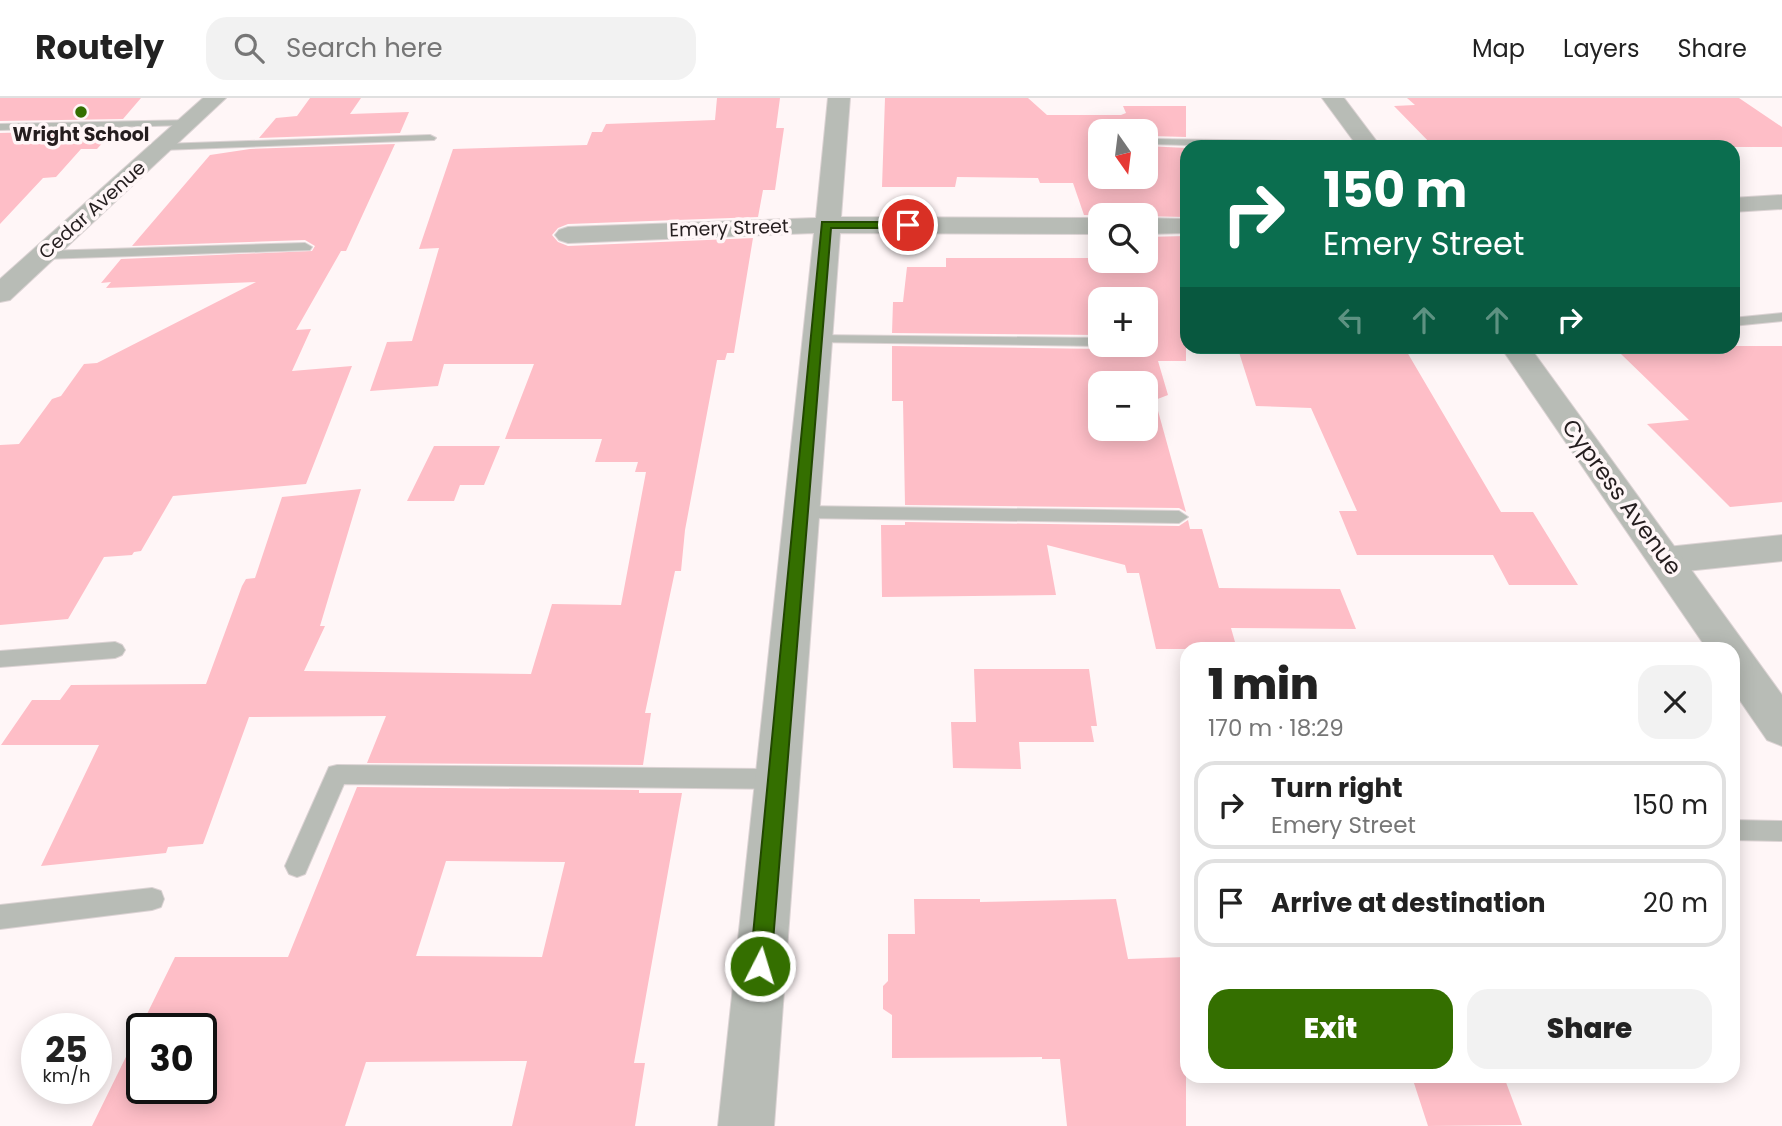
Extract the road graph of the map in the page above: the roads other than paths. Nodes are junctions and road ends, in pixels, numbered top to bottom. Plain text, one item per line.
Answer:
1 (215, 98) edge
2 (839, 98) edge
3 (1333, 98) edge
4 (190, 122) junction
5 (0, 127) edge
6 (430, 138) dead end
7 (1364, 140) edge
8 (1158, 142) edge
9 (1180, 143) edge
10 (162, 147) junction
11 (1782, 202) edge
12 (1740, 205) edge
13 (826, 225) junction
14 (1088, 226) edge
15 (1158, 226) edge
16 (1180, 226) edge
17 (568, 235) dead end
18 (305, 247) dead end
19 (12, 253) dead end
20 (45, 253) junction
21 (0, 294) edge
22 (1782, 317) edge
23 (1740, 321) edge
24 (816, 339) junction
25 (1088, 342) edge
26 (1520, 354) edge
27 (800, 512) junction
28 (1179, 517) dead end
29 (1782, 548) edge
30 (1667, 560) junction
31 (1723, 642) edge
32 (115, 650) dead end
33 (0, 659) edge
34 (1740, 668) edge
35 (1782, 728) edge
36 (777, 779) junction
37 (1740, 830) edge
38 (1782, 831) edge
39 (297, 866) dead end
40 (152, 899) dead end
41 (0, 917) edge
42 (746, 1126) edge

1 - 4 street, Cedar Avenue
2 - 13 street
3 - 7 street
4 - 5 lane
4 - 10 street, Cedar Avenue
6 - 10 lane
8 - 9 lane
10 - 20 street, Cedar Avenue
11 - 12 street
13 - 14 street, Emery Street
13 - 17 street, Emery Street
13 - 24 street
15 - 16 street
18 - 20 lane
19 - 20 street
20 - 21 street, Cedar Avenue
22 - 23 lane
24 - 25 lane
24 - 27 street
26 - 30 street, Cypress Avenue
27 - 28 lane
27 - 36 street
29 - 30 street
30 - 31 street, Cypress Avenue
32 - 33 lane
34 - 35 street
36 - 39 lane
36 - 42 street
37 - 38 lane
40 - 41 lane

